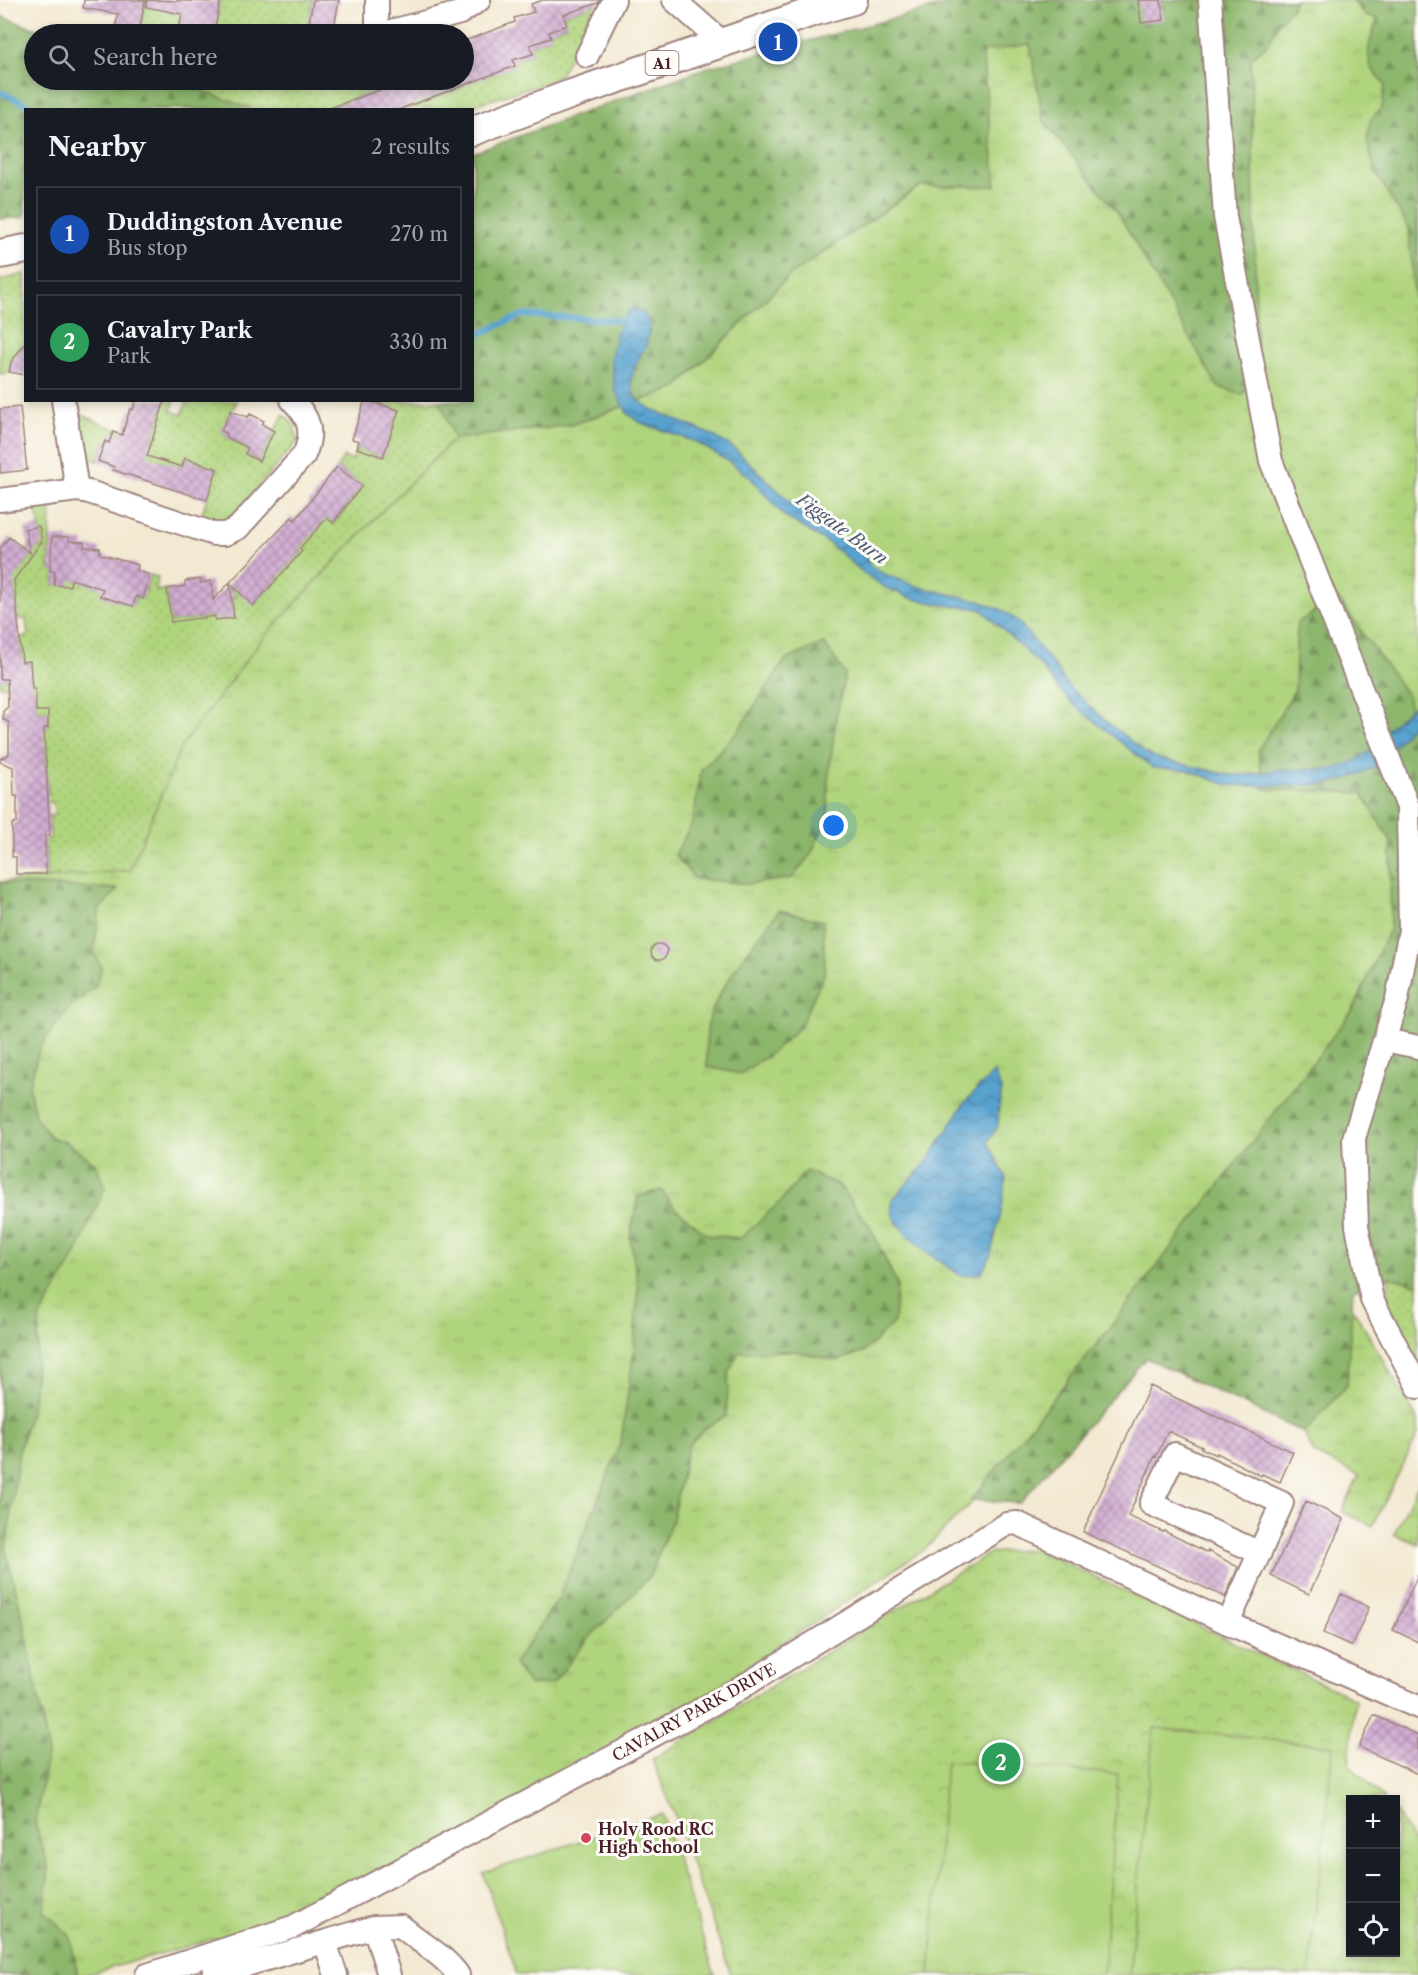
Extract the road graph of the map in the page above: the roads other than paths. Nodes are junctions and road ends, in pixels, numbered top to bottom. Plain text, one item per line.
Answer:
1 (377, 0) edge
2 (479, 0) edge
3 (614, 0) edge
4 (674, 0) edge
5 (853, 0) edge
6 (1210, 0) edge
7 (378, 24) edge
8 (418, 24) edge
9 (723, 43) junction
10 (587, 56) dead end
11 (474, 130) edge
12 (24, 249) edge
13 (0, 254) edge
14 (63, 402) edge
15 (294, 402) edge
16 (77, 490) junction
17 (0, 500) edge
18 (1385, 1040) junction
19 (1418, 1047) edge
20 (1418, 1387) edge
21 (1260, 1552) junction
22 (1228, 1623) junction
23 (1418, 1707) edge
24 (374, 1927) junction
25 (325, 1942) junction
26 (276, 1966) edge
27 (147, 1975) edge
28 (213, 1975) edge
29 (336, 1975) edge
30 (389, 1975) edge
31 (458, 1975) edge

1 - 7 street
2 - 8 street
3 - 10 street
4 - 9 street
5 - 9 main road, A1
6 - 18 street
9 - 11 main road, A1
12 - 13 main road
14 - 16 street
15 - 16 street
16 - 17 street
18 - 19 street
18 - 20 street
21 - 21 street
21 - 22 street
22 - 23 street, CAVALRY PARK DRIVE
22 - 27 street, CAVALRY PARK DRIVE
24 - 25 street
24 - 30 street
24 - 31 street
25 - 26 street
25 - 29 street
26 - 28 street

